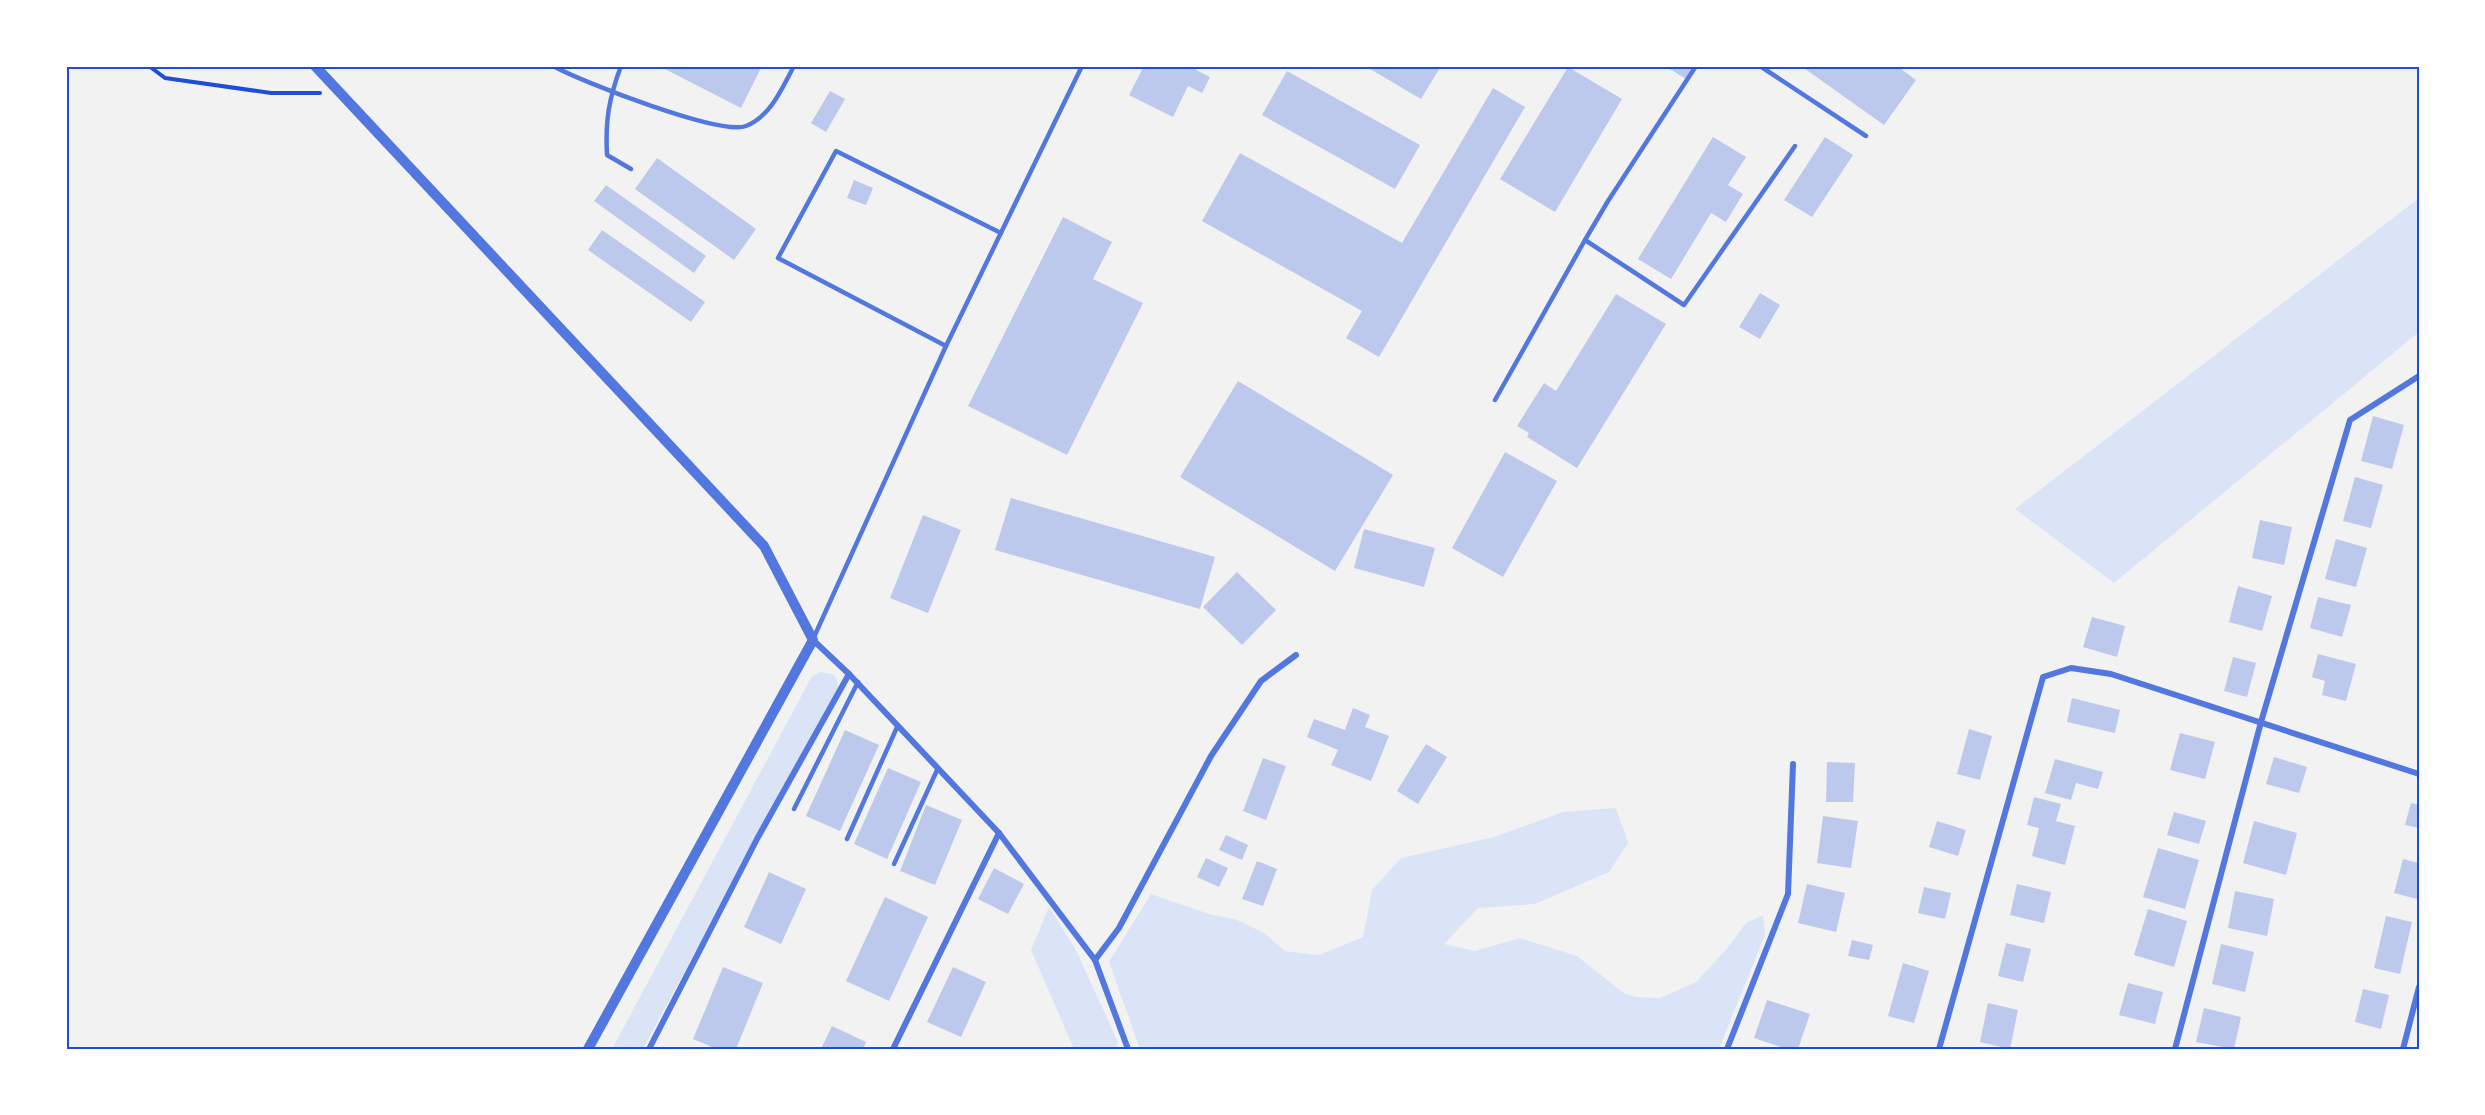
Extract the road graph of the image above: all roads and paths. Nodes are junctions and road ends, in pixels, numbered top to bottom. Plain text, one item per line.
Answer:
1 (149, 66) edge
2 (315, 66) edge
3 (553, 66) edge
4 (621, 66) edge
5 (794, 66) edge
6 (1082, 66) edge
7 (1696, 66) edge
8 (1760, 66) edge
9 (611, 91) junction
10 (341, 94) junction
11 (1866, 136) dead end
12 (1795, 146) dead end
13 (631, 169) dead end
14 (1001, 232) junction
15 (1586, 240) junction
16 (946, 346) junction
17 (2419, 376) edge
18 (1495, 400) dead end
19 (813, 640) junction
20 (1296, 655) dead end
21 (849, 674) junction
22 (858, 682) junction
23 (2262, 722) junction
24 (898, 725) junction
25 (1793, 764) dead end
26 (938, 768) junction
27 (2419, 774) edge
28 (794, 809) dead end
29 (999, 833) junction
30 (847, 839) dead end
31 (894, 864) dead end
32 (1095, 960) junction
33 (2419, 987) edge
34 (588, 1049) edge
35 (649, 1049) edge
36 (893, 1049) edge
37 (1128, 1049) edge
38 (1727, 1049) edge
39 (1940, 1049) edge
40 (2175, 1049) edge
41 (2403, 1049) edge

1 - 10 path
2 - 10 street
3 - 9 lane
4 - 9 lane
5 - 9 lane
6 - 14 lane
7 - 15 lane
8 - 11 lane
9 - 13 lane
10 - 19 street
12 - 15 lane
14 - 16 lane
14 - 16 lane
15 - 18 lane
16 - 19 lane
17 - 23 street
19 - 21 street
19 - 34 street
20 - 32 street
21 - 22 street
21 - 35 street
22 - 24 street
22 - 28 lane
23 - 27 street
23 - 39 street
23 - 40 street
24 - 26 street
24 - 30 lane
25 - 38 street
26 - 29 street
26 - 31 lane
29 - 32 street
29 - 36 street
32 - 37 street
33 - 41 street

